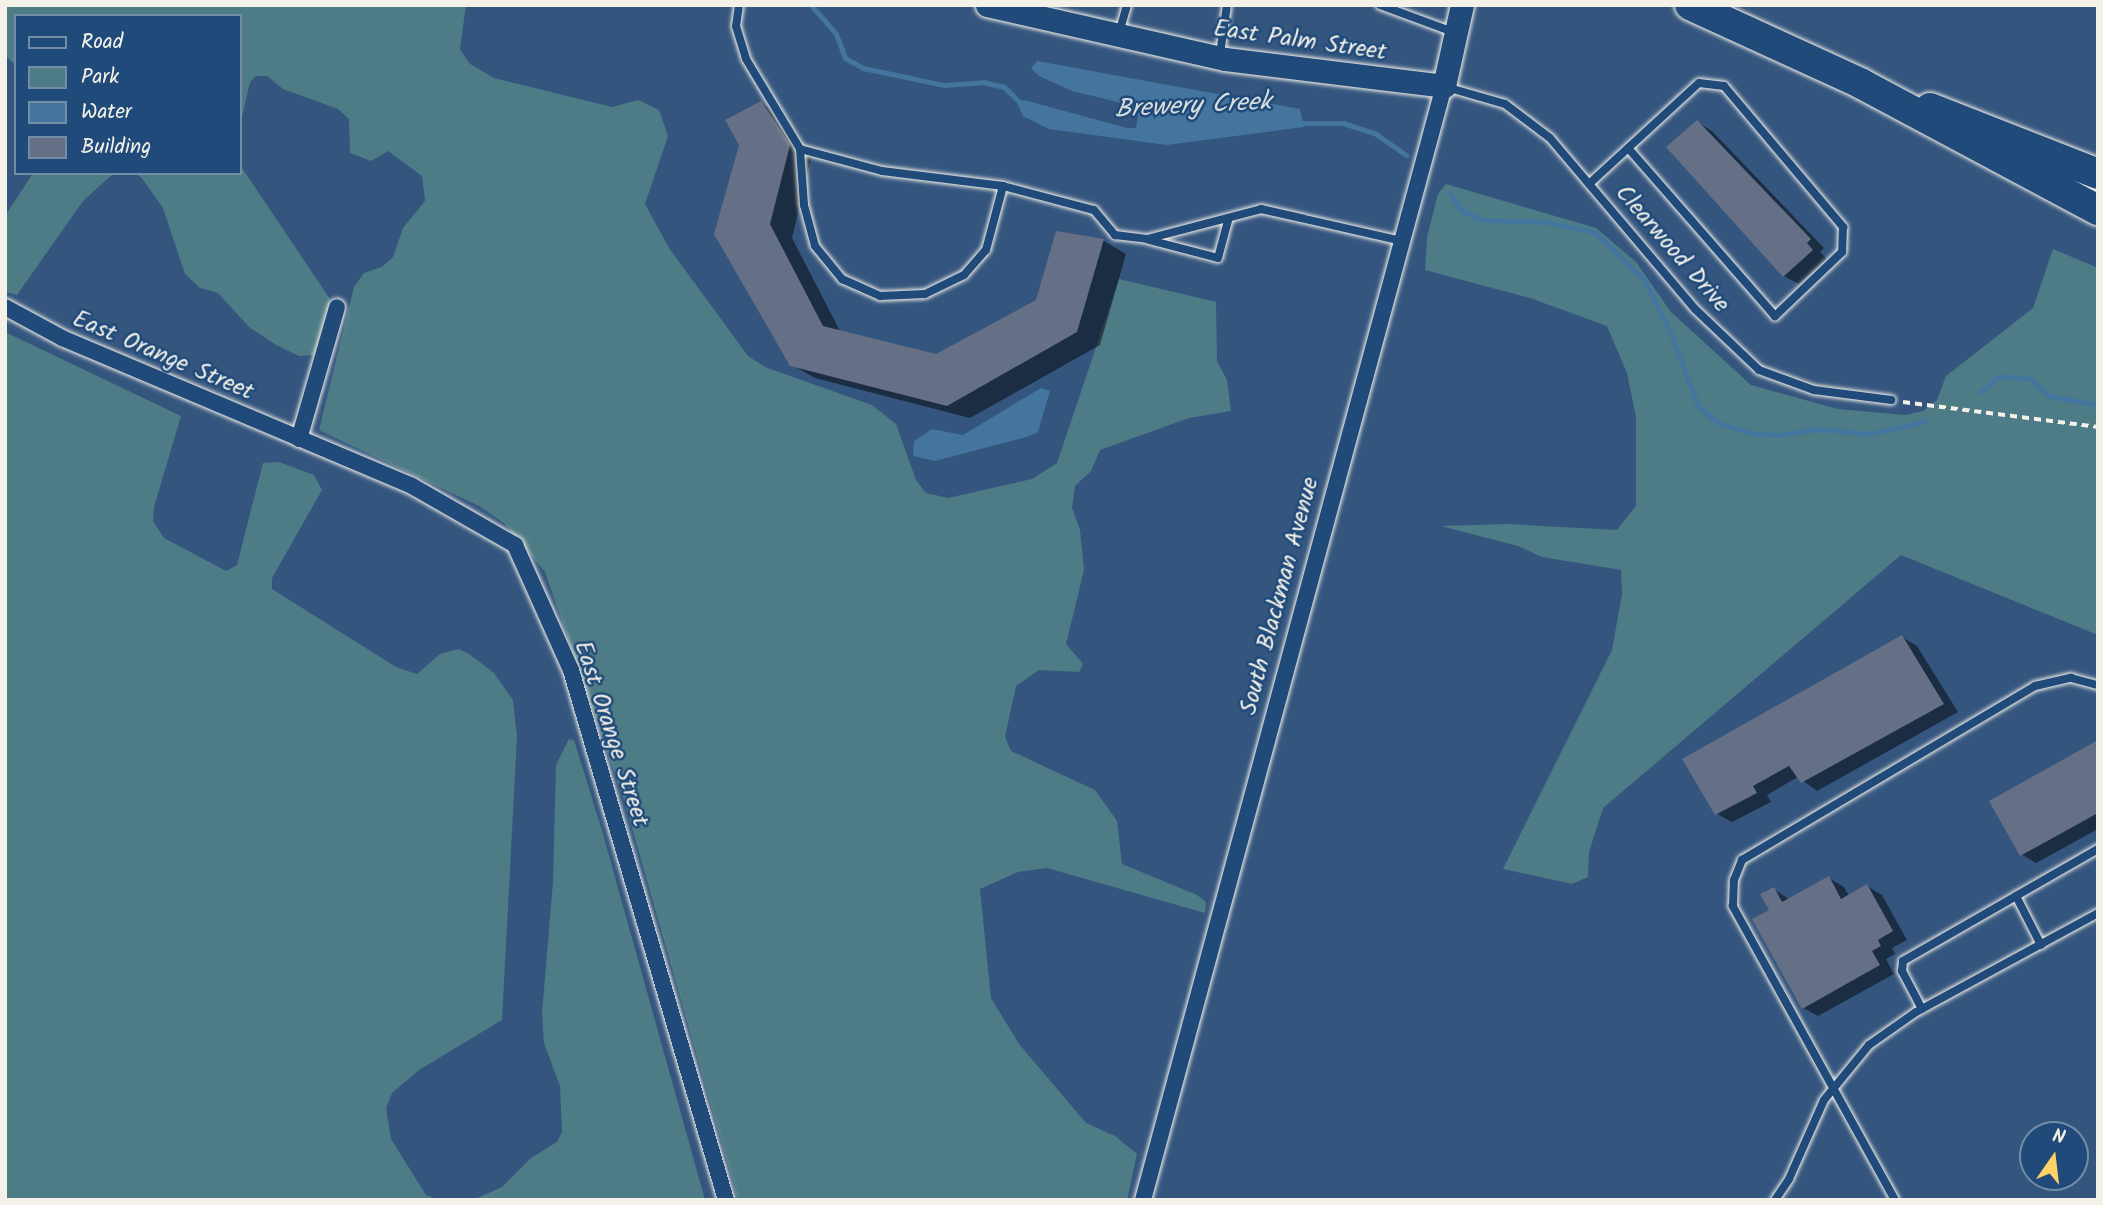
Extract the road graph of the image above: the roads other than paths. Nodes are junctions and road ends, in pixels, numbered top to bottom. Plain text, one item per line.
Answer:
1 (739, 5) edge
2 (987, 5) edge
3 (1127, 5) edge
4 (1227, 5) edge
5 (1380, 5) edge
6 (1462, 5) edge
7 (1690, 5) edge
8 (1022, 9) edge
9 (1455, 33) junction
10 (1118, 38) junction
11 (1219, 58) junction
12 (1860, 83) junction
13 (1444, 86) junction
14 (1628, 148) junction
15 (800, 149) junction
16 (2098, 173) edge
17 (1589, 184) junction
18 (1003, 186) junction
19 (2098, 210) edge
20 (1228, 220) junction
21 (1147, 239) junction
22 (1402, 241) junction
23 (5, 307) edge
24 (337, 307) dead end
25 (1891, 400) road end
26 (299, 439) junction
27 (2098, 685) edge
28 (2098, 849) edge
29 (2015, 897) junction
30 (2098, 913) edge
31 (2040, 946) junction
32 (1922, 1009) junction
33 (1833, 1086) junction
34 (726, 1200) edge
35 (1143, 1200) edge
36 (1775, 1200) edge
37 (1895, 1200) edge

1 - 15 lane
2 - 8 street, East Palm Street
3 - 10 lane
4 - 11 lane
5 - 9 lane
6 - 9 street, South Blackman Avenue
7 - 12 highway
8 - 10 street, East Palm Street
9 - 13 street, South Blackman Avenue
10 - 11 street, East Palm Street
11 - 13 street, East Palm Street
12 - 16 highway
12 - 19 highway
13 - 17 lane, Clearwood Drive
13 - 22 street, South Blackman Avenue
14 - 14 lane
14 - 17 lane
15 - 18 lane
15 - 18 lane
17 - 25 lane, Clearwood Drive
18 - 21 lane
20 - 21 lane
20 - 21 lane
20 - 22 lane
22 - 35 street, South Blackman Avenue
23 - 26 street, East Orange Street
24 - 26 street
26 - 34 street, East Orange Street
27 - 33 lane
28 - 29 lane
29 - 31 lane
29 - 32 lane
30 - 31 lane
31 - 32 lane
32 - 33 lane
33 - 36 lane
33 - 37 lane

